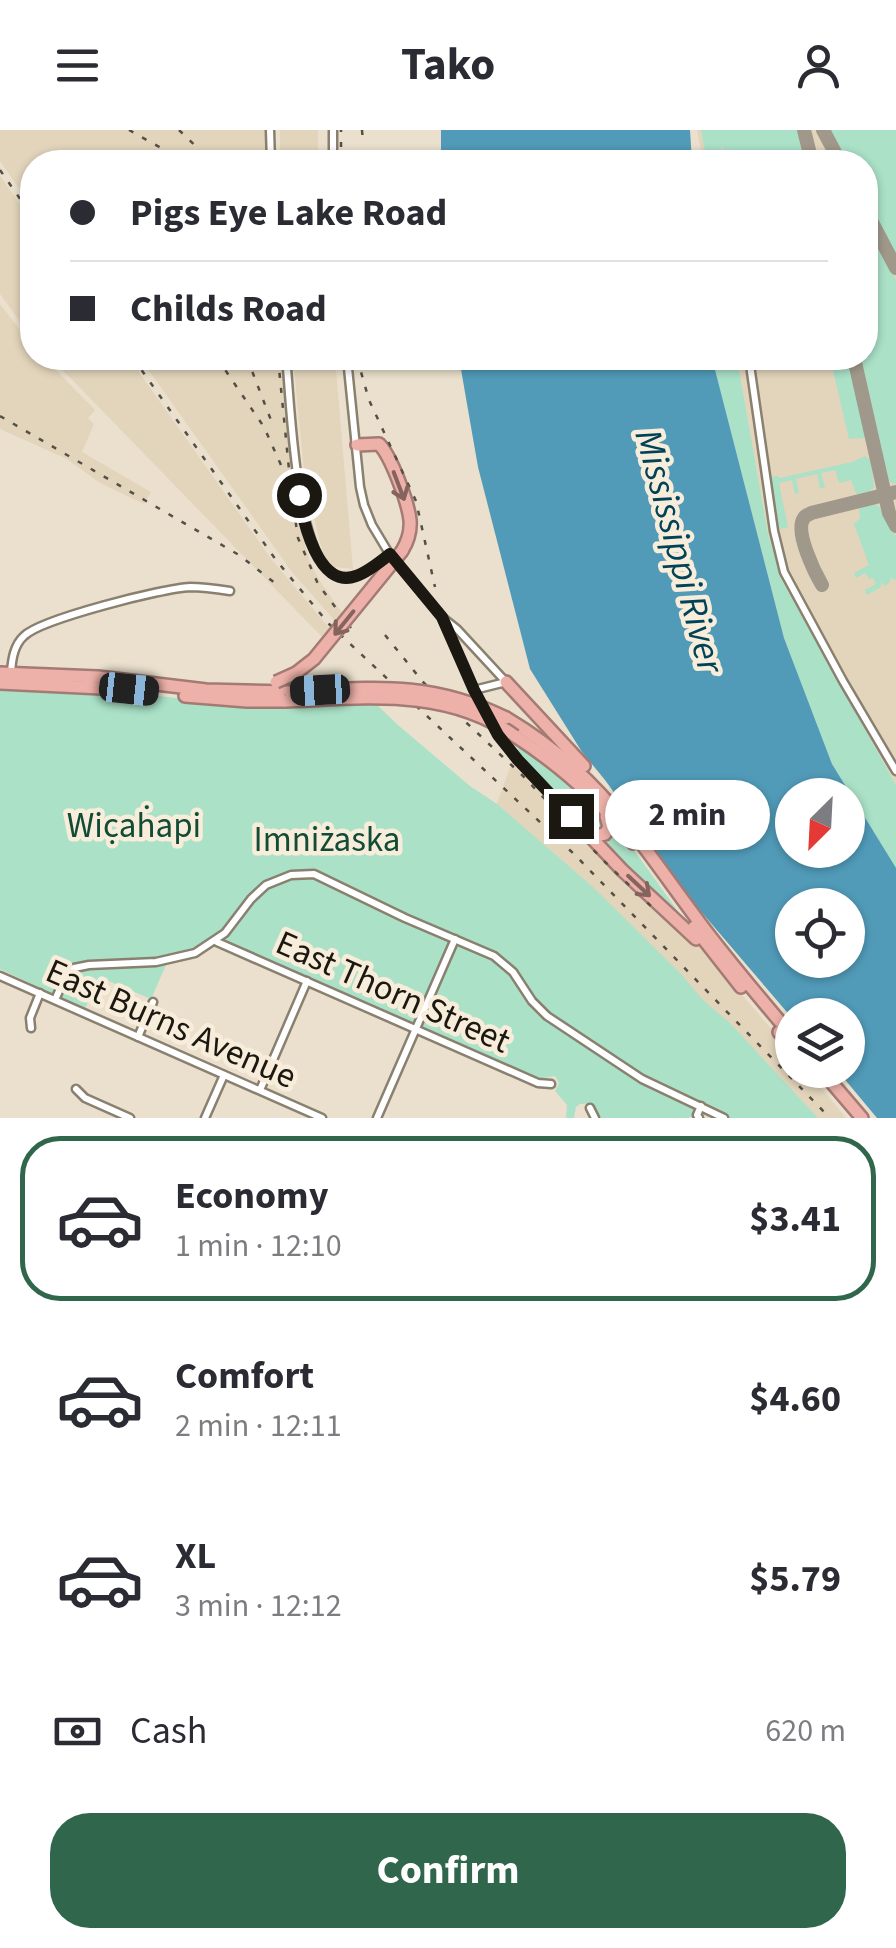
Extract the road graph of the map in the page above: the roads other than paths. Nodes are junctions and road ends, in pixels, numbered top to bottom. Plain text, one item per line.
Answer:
1 (287, 370) edge
2 (349, 370) edge
3 (751, 370) edge
4 (357, 445) junction
5 (396, 553) junction
6 (230, 592) dead end
7 (442, 617) junction
8 (5, 678) edge
9 (506, 682) junction
10 (206, 690) junction
11 (474, 690) junction
12 (288, 697) junction
13 (896, 771) edge
14 (578, 782) junction
15 (571, 816) junction
16 (629, 824) junction
17 (455, 939) junction
18 (216, 941) junction
19 (726, 970) junction
20 (0, 976) edge
21 (307, 981) junction
22 (40, 993) junction
23 (55, 1000) junction
24 (154, 1002) dead end
25 (775, 1015) edge
26 (31, 1028) dead end
27 (775, 1028) edge
28 (416, 1029) junction
29 (138, 1037) junction
30 (224, 1074) junction
31 (551, 1084) dead end
32 (826, 1088) edge
33 (836, 1088) edge
34 (76, 1090) dead end
35 (260, 1090) junction
36 (705, 1107) junction
37 (590, 1108) dead end
38 (130, 1118) edge
39 (205, 1118) edge
40 (322, 1118) edge
41 (378, 1118) edge
42 (596, 1118) edge
43 (701, 1118) edge
44 (724, 1118) edge
45 (852, 1118) edge
46 (862, 1118) edge

1 - 5 street
2 - 4 street
3 - 13 street
4 - 5 street
4 -> 5 highway
5 - 7 street
5 -> 10 highway, bridge
6 - 8 street
7 - 9 street
7 - 11 street
8 - 10 highway
8 - 12 highway
9 - 11 street
9 - 16 highway
10 - 12 highway
11 - 15 street
12 - 14 highway, bridge
12 - 16 highway, bridge
14 - 15 highway
14 - 19 highway
15 -> 19 highway
16 - 25 highway
17 - 18 street
17 - 28 street
17 - 36 street
18 - 21 street, East Thorn Street
18 - 23 street
19 - 27 highway
20 - 22 street, East Burns Avenue
21 - 28 street, East Thorn Street
21 - 35 street
22 - 23 street, East Burns Avenue
22 - 26 street
23 - 29 street, East Burns Avenue
24 - 29 street
28 - 31 street, East Thorn Street
28 - 41 street
29 - 30 street, East Burns Avenue
30 - 35 street, East Burns Avenue
30 - 39 street
32 - 45 highway
33 - 46 highway
34 - 38 street
35 - 40 street, East Burns Avenue
36 - 43 street
36 - 44 street
37 - 42 street

